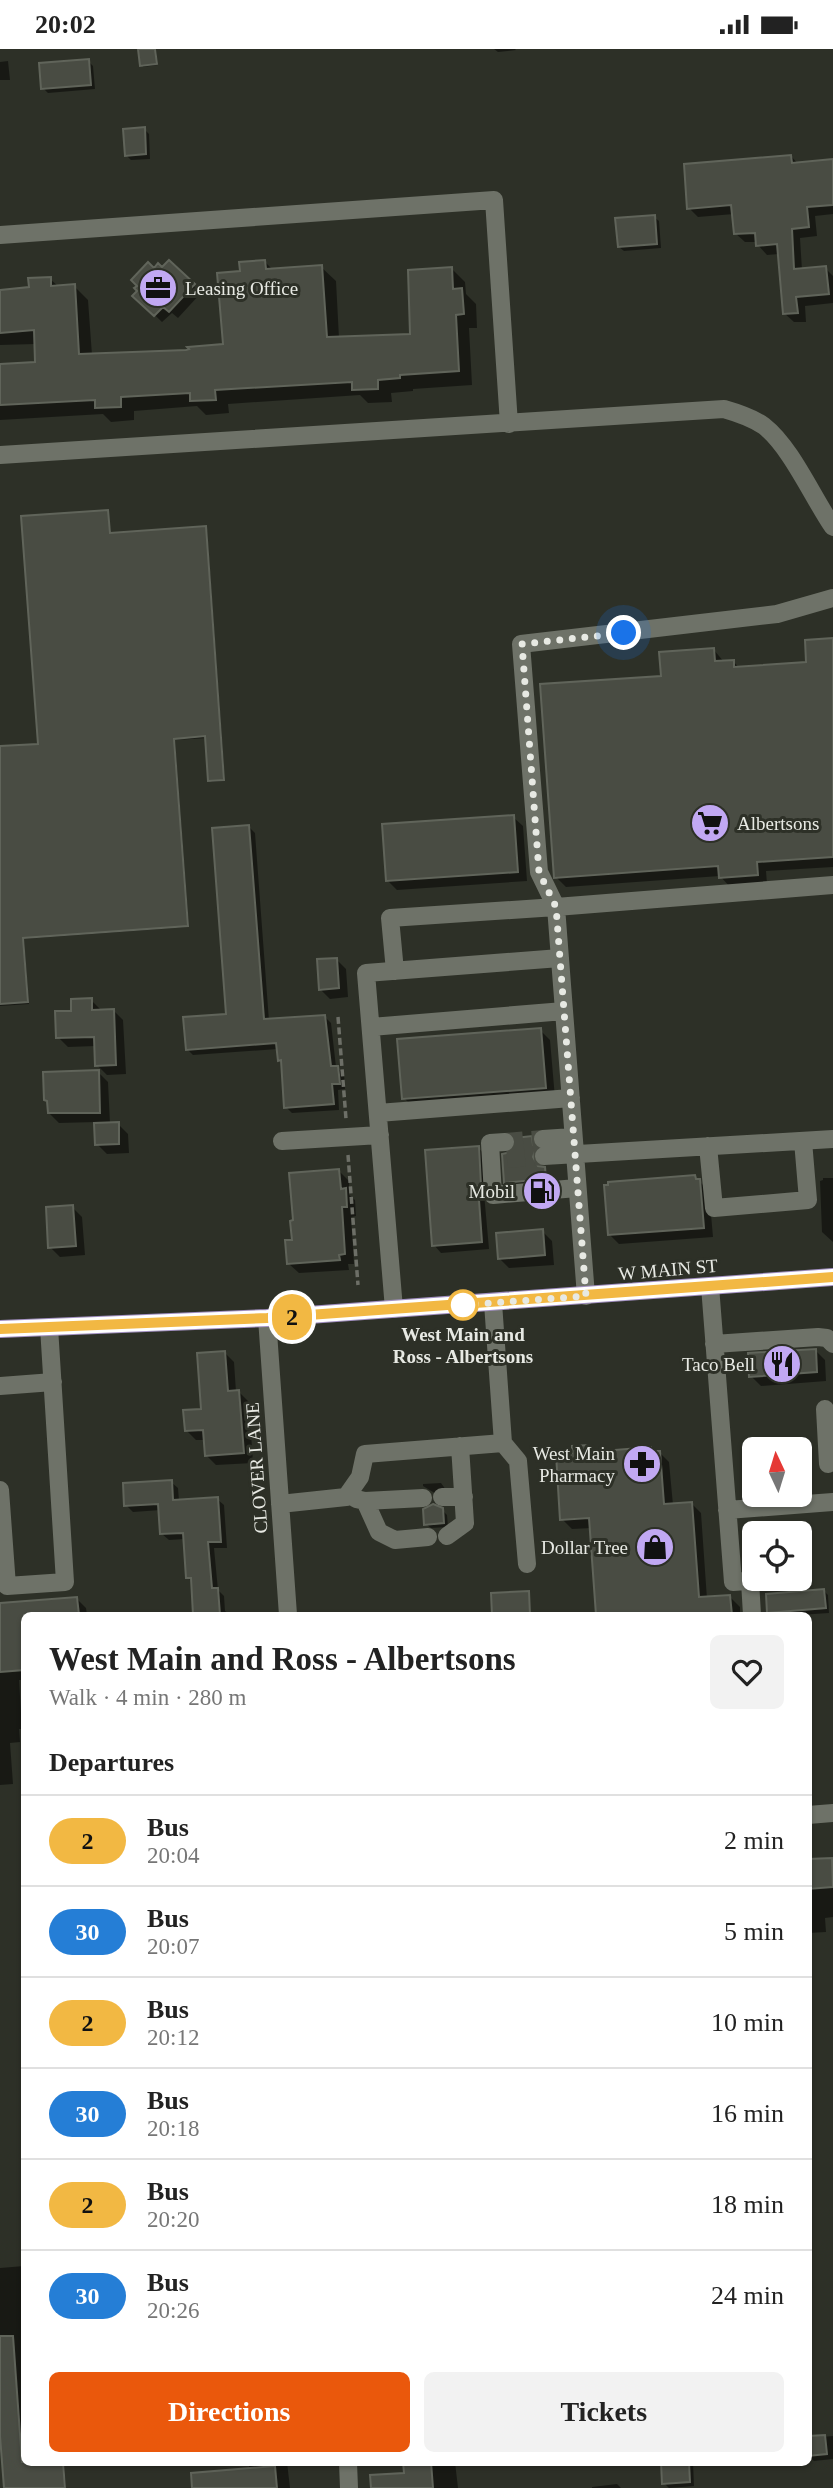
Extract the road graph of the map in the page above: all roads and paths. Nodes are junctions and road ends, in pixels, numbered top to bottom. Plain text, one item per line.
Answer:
1 (0, 235) edge
2 (509, 424) junction
3 (0, 456) edge
4 (833, 527) edge
5 (833, 598) edge
6 (833, 885) edge
7 (556, 907) junction
8 (560, 958) junction
9 (394, 971) junction
10 (564, 1011) junction
11 (371, 1027) junction
12 (570, 1098) junction
13 (378, 1113) junction
14 (380, 1135) junction
15 (833, 1139) edge
16 (282, 1141) dead end
17 (803, 1141) junction
18 (574, 1145) junction
19 (708, 1146) junction
20 (543, 1148) tunnel mouth
21 (501, 1154) dead end
22 (577, 1188) junction
23 (833, 1277) edge
24 (710, 1286) junction
25 (586, 1296) junction
26 (494, 1303) junction
27 (394, 1310) junction
28 (267, 1318) junction
29 (49, 1327) junction
30 (0, 1329) edge
31 (715, 1344) junction
32 (833, 1344) edge
33 (53, 1383) junction
34 (0, 1385) edge
35 (825, 1409) dead end
36 (503, 1443) junction
37 (460, 1446) junction
38 (830, 1456) edge
39 (0, 1490) edge
40 (346, 1497) junction
41 (442, 1497) dead end
42 (464, 1497) junction
43 (423, 1498) dead end
44 (365, 1501) junction
45 (833, 1502) edge
46 (280, 1504) junction
47 (727, 1510) junction
48 (447, 1536) dead end
49 (428, 1537) dead end
50 (527, 1564) dead end
51 (742, 1581) edge
52 (3, 1587) edge
53 (755, 1591) edge
54 (288, 1612) edge
55 (752, 1612) edge
56 (833, 1813) edge
57 (812, 1815) edge
58 (348, 2466) edge
59 (349, 2488) edge

1 - 2 street
2 - 3 street
2 - 4 street
5 - 7 street
6 - 7 street
7 - 8 street
7 - 9 street
8 - 9 street
8 - 10 street
9 - 11 street
10 - 11 street
10 - 12 street
11 - 13 street
12 - 13 street
12 - 18 street
13 - 14 street
14 - 16 street
14 - 27 street
15 - 17 street
17 - 19 street
17 - 19 street
18 - 19 street
18 - 20 street
18 - 22 street
21 - 22 street
22 - 25 street
23 - 24 main road, W MAIN ST
24 - 25 main road, W MAIN ST
24 - 31 street
25 - 26 main road, W MAIN ST
26 - 27 main road, W MAIN ST
26 - 36 street
27 - 28 main road, W MAIN ST
28 - 29 main road, W MAIN ST
28 - 46 street, CLOVER LANE
29 - 30 main road, W MAIN ST
29 - 33 street
31 - 32 street
31 - 47 street
33 - 34 street
33 - 52 street
35 - 38 street
36 - 37 street
36 - 50 street
37 - 40 street
37 - 42 street
39 - 52 street
40 - 44 street
40 - 46 street
41 - 42 street
42 - 48 street
43 - 44 street
44 - 49 street
45 - 47 street
46 - 54 street, CLOVER LANE
47 - 51 street
53 - 55 street
56 - 57 street
58 - 59 street

